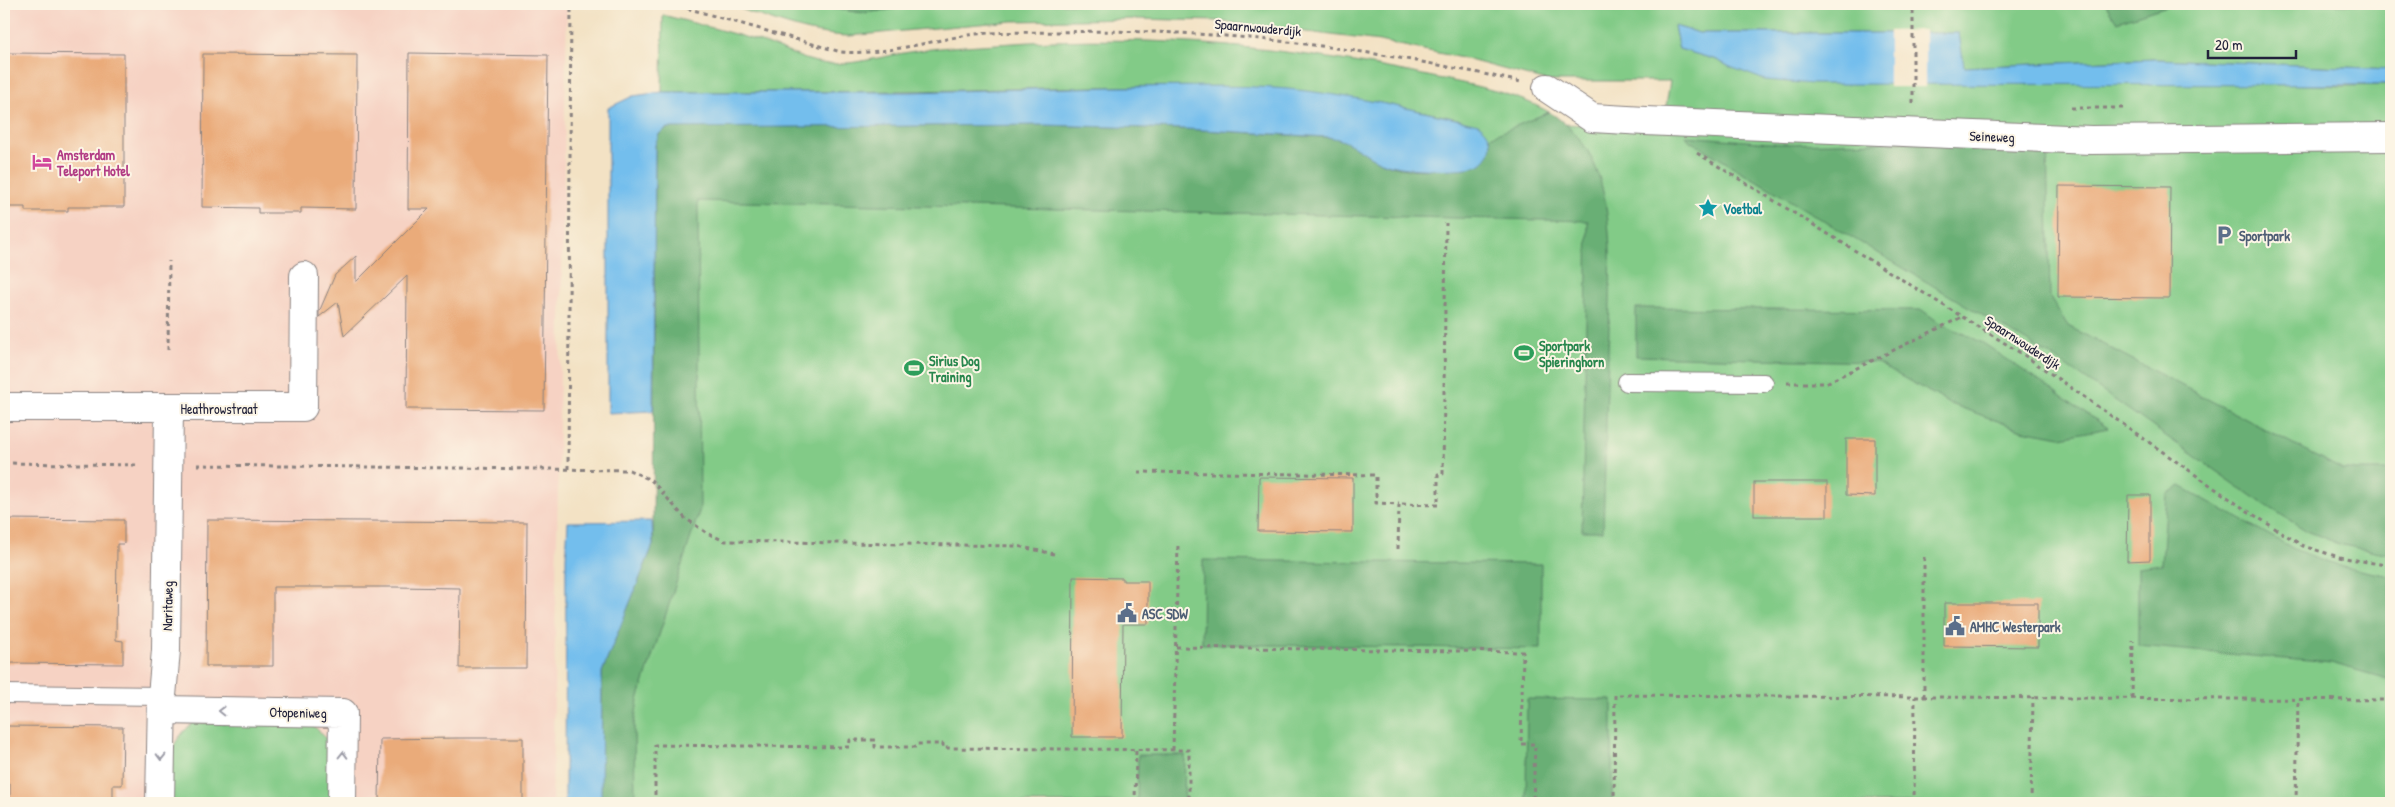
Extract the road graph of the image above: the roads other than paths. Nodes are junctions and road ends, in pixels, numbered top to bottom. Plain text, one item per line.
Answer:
1 (1547, 88) road end
2 (2391, 137) edge
3 (304, 276) dead end
4 (1627, 382) dead end
5 (1764, 383) road end
6 (4, 407) edge
7 (168, 408) junction
8 (4, 694) edge
9 (162, 703) junction
10 (160, 803) edge
11 (342, 803) edge

1 - 2 street, Seineweg
3 - 7 street, Heathrowstraat
4 - 5 lane
6 - 7 street, Heathrowstraat
7 - 9 street, Naritaweg
8 - 9 lane
9 -> 10 street, Naritaweg
11 -> 9 street, Otopeniweg

